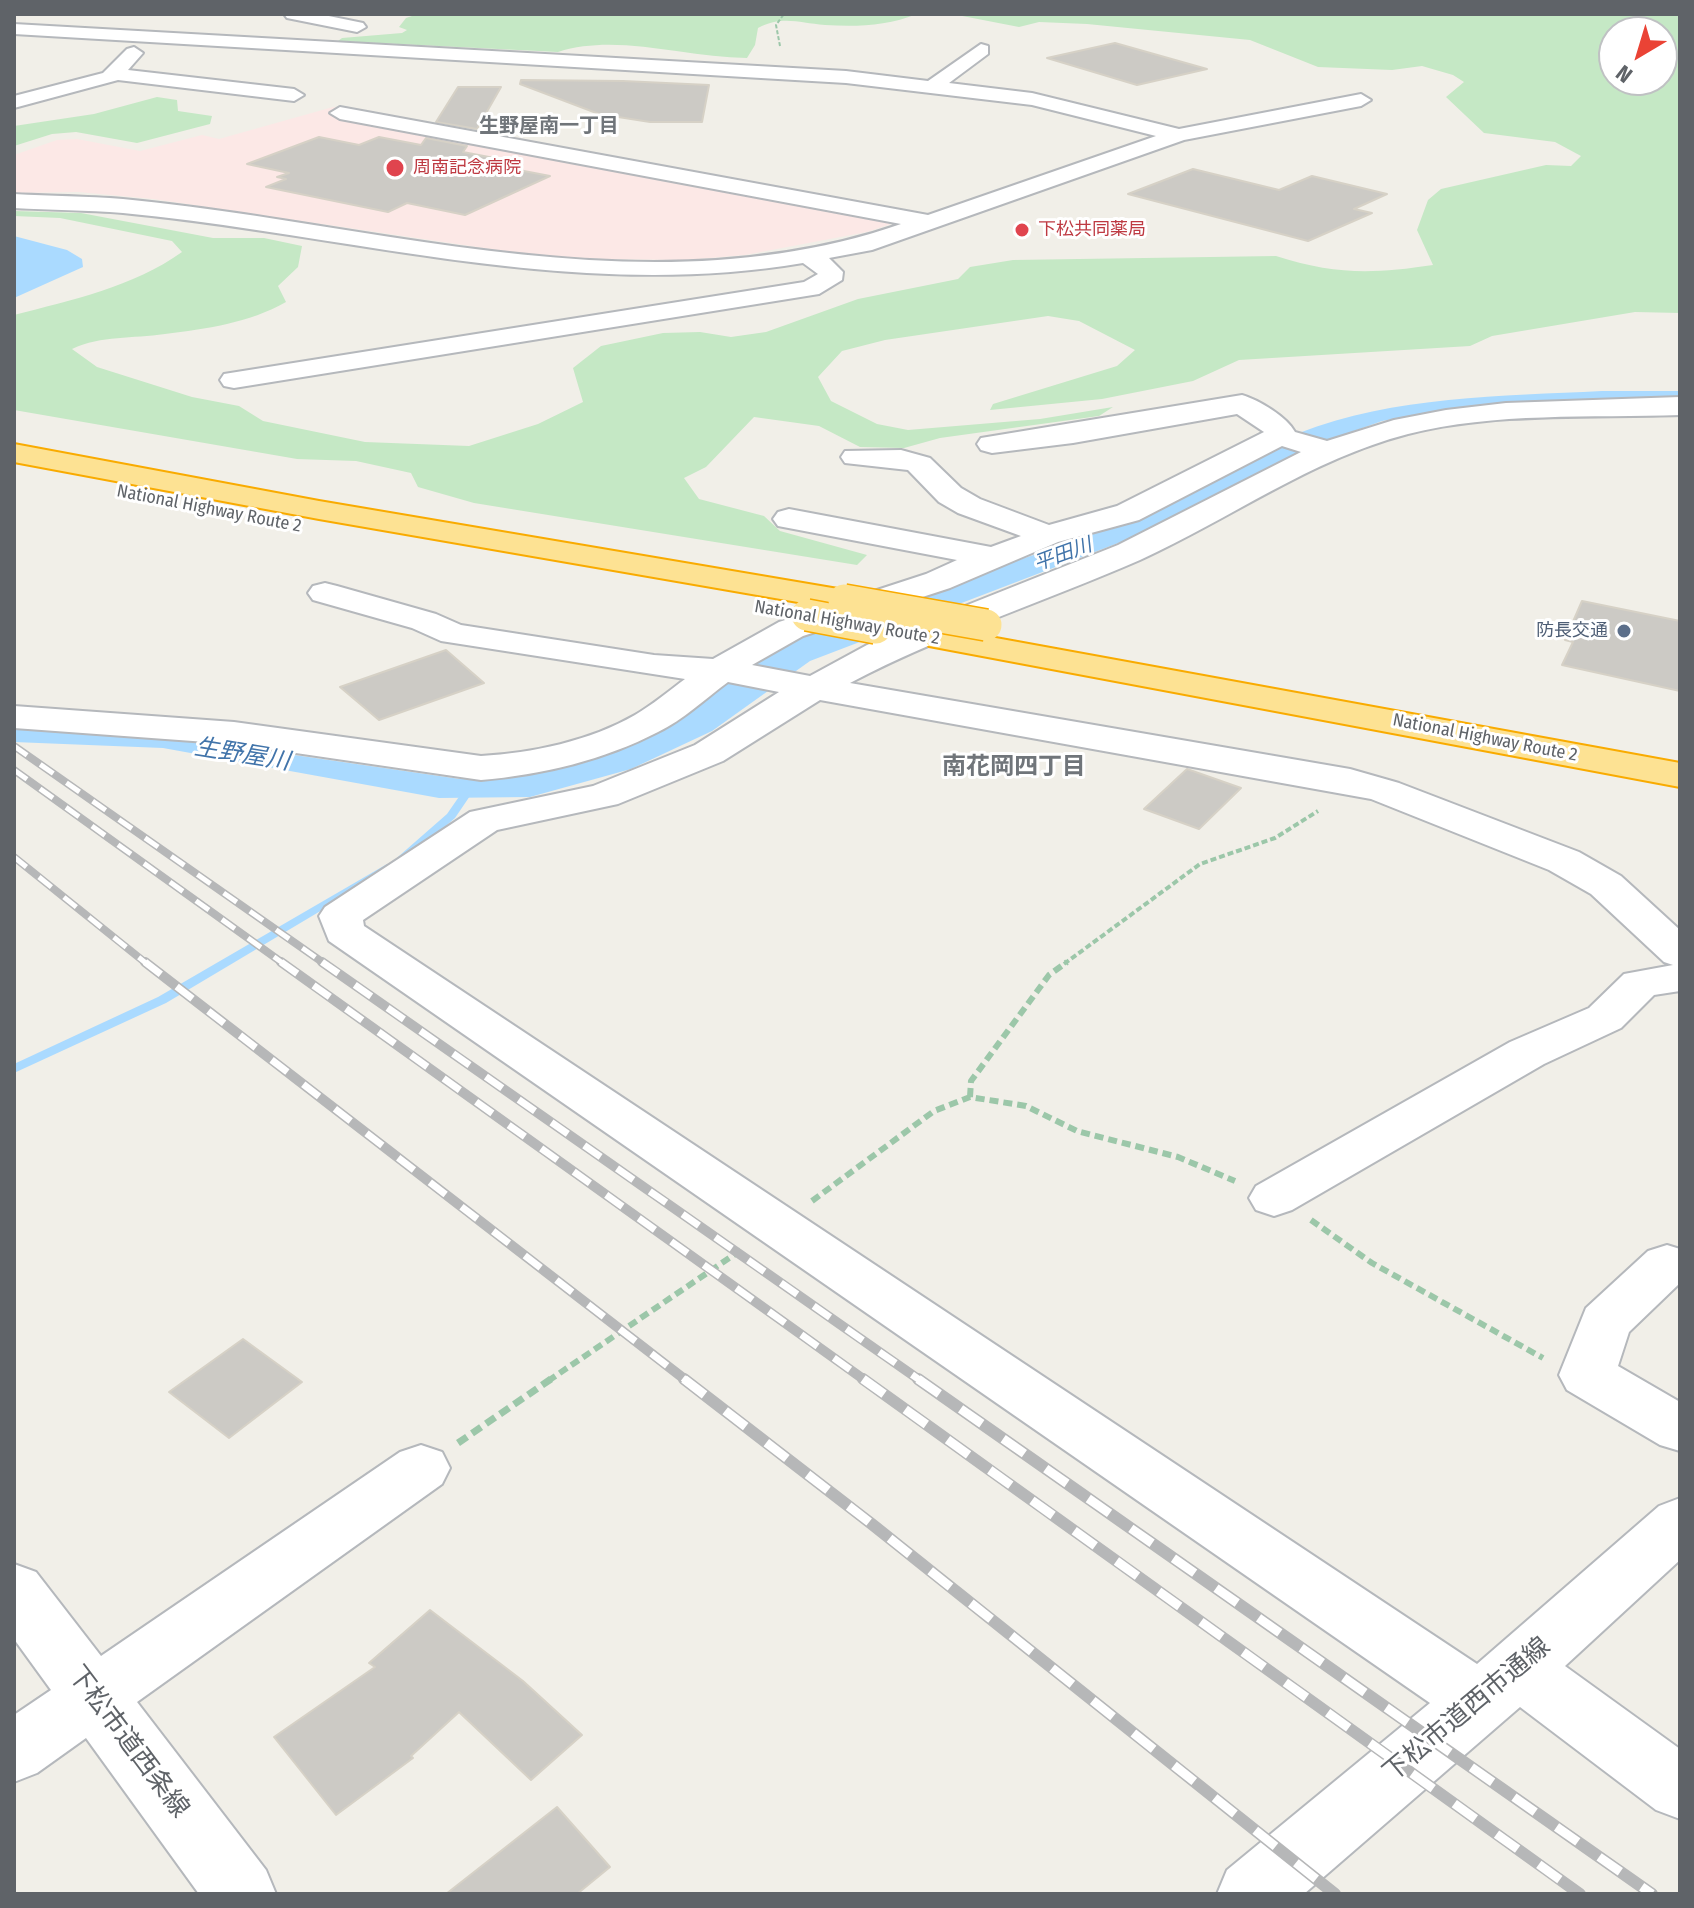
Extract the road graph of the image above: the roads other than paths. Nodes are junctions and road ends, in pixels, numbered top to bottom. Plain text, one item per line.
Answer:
1 (293, 14) edge
2 (241, 21) dead end
3 (357, 27) dead end
4 (14, 29) edge
5 (179, 39) junction
6 (981, 50) dead end
7 (276, 55) junction
8 (114, 74) junction
9 (191, 82) junction
10 (933, 86) junction
11 (294, 95) dead end
12 (1361, 100) dead end
13 (14, 102) edge
14 (340, 113) dead end
15 (1179, 135) junction
16 (14, 201) edge
17 (930, 222) junction
18 (664, 250) dead end
19 (804, 258) junction
20 (234, 380) dead end
21 (1680, 406) edge
22 (1282, 437) junction
23 (992, 444) dead end
24 (1324, 450) junction
25 (14, 453) edge
26 (856, 457) dead end
27 (14, 471) edge
28 (789, 519) dead end
29 (1047, 535) junction
30 (992, 557) junction
31 (325, 593) dead end
32 (724, 670) junction
33 (810, 685) junction
34 (14, 717) edge
35 (1680, 748) edge
36 (1680, 775) edge
37 (1680, 953) edge
38 (1680, 977) edge
39 (1274, 1198) road end
40 (1667, 1264) dead end
41 (1680, 1429) edge
42 (421, 1468) road end
43 (1680, 1523) edge
44 (14, 1590) edge
45 (1496, 1686) junction
46 (92, 1695) junction
47 (14, 1752) edge
48 (1680, 1788) edge
49 (1269, 1889) edge
50 (241, 1894) edge

1 - 3 street
2 - 7 street
4 - 5 street
5 - 7 street
5 - 8 street
6 - 10 street
7 - 9 street
7 - 10 street
8 - 9 street
8 - 13 street
9 - 11 street
10 - 15 street
12 - 15 street
14 - 17 street
15 - 17 street
16 - 19 street
17 - 19 street
18 - 19 street
19 - 20 street
21 - 24 street
22 - 23 street
22 - 24 street
22 - 29 street
24 - 33 street
25 - 35 highway, National Highway Route 2, bridge
26 - 29 street
27 - 36 highway, National Highway Route 2, bridge
28 - 30 street
29 - 30 street
30 - 32 street
31 - 32 street
32 - 33 street
32 - 34 street
33 - 37 street
33 - 45 street
38 - 39 street
40 - 41 street
42 - 46 street
43 - 45 street, 下松市道西市通線
44 - 46 street, 下松市道西条線
45 - 48 street
45 - 49 street, 下松市道西市通線
46 - 47 street
46 - 50 street, 下松市道西条線

